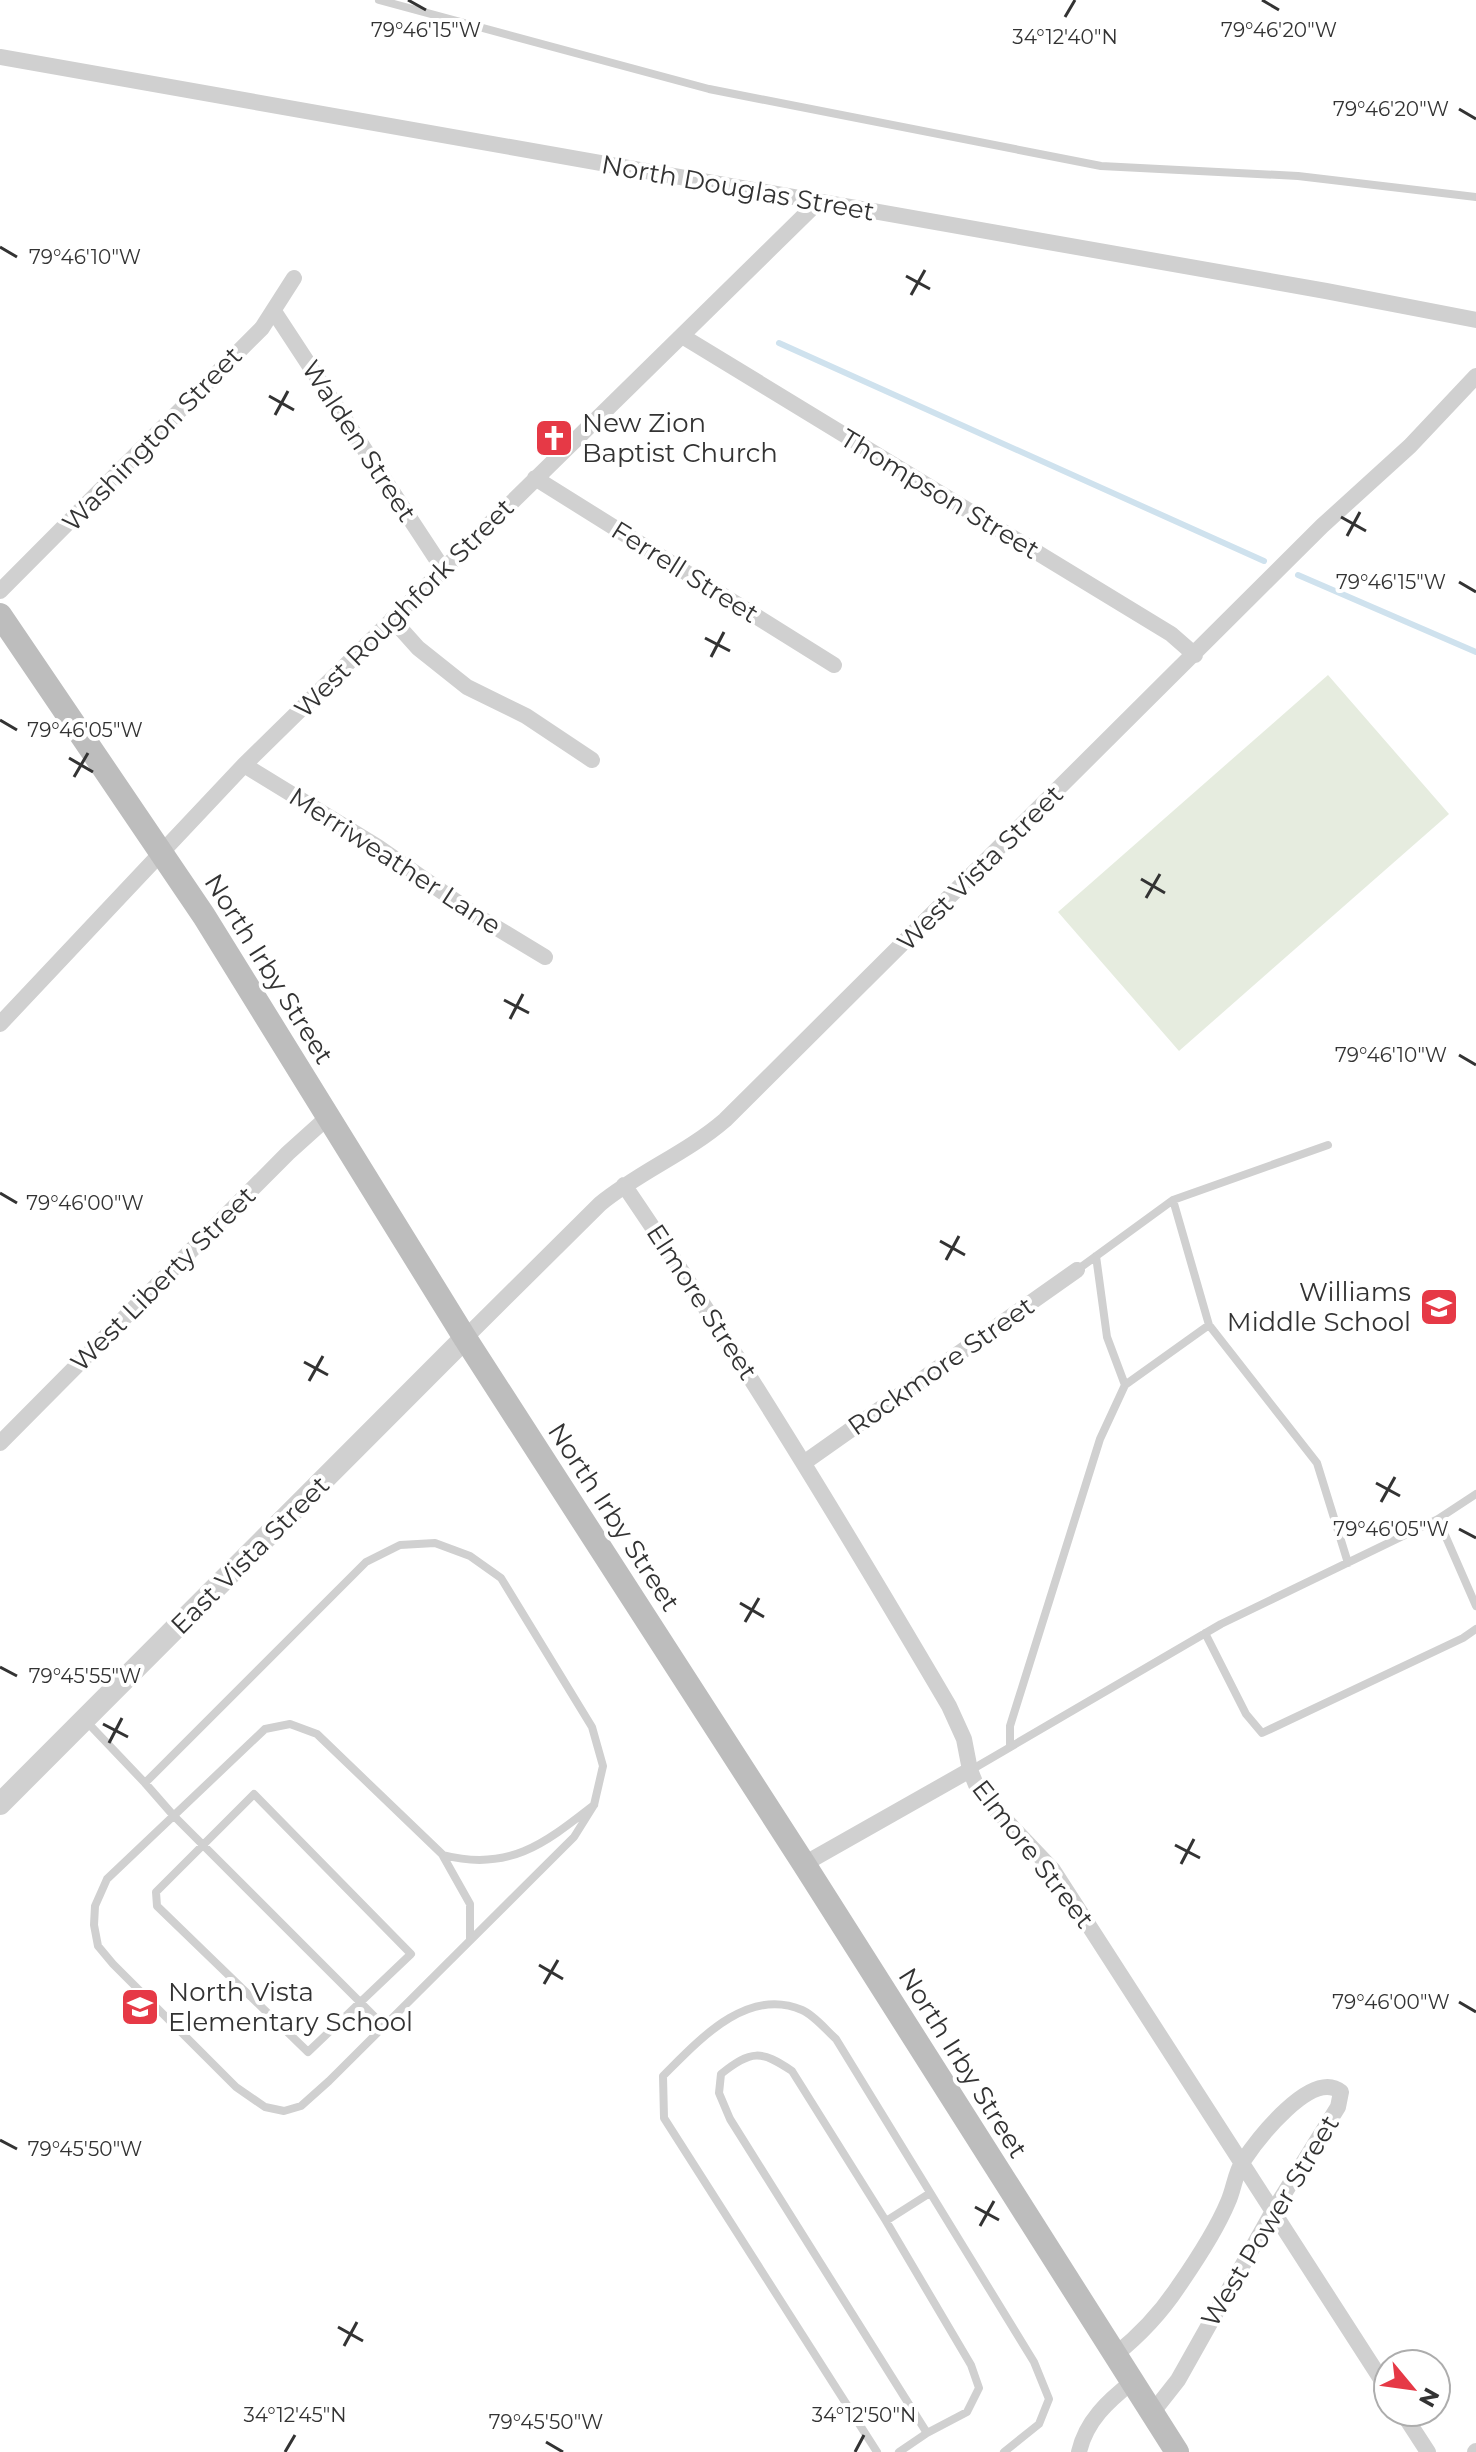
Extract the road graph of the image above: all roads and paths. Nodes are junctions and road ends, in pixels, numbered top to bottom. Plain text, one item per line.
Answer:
1 (379, 0) edge
2 (0, 57) edge
3 (1476, 197) edge
4 (818, 202) junction
5 (294, 278) dead end
6 (275, 313) junction
7 (1476, 320) edge
8 (682, 336) junction
9 (1476, 376) edge
10 (535, 478) junction
11 (443, 569) junction
12 (0, 591) edge
13 (0, 615) edge
14 (392, 619) junction
15 (1195, 655) junction
16 (834, 665) dead end
17 (592, 760) dead end
18 (244, 765) junction
19 (163, 853) junction
20 (545, 957) dead end
21 (0, 1024) edge
22 (328, 1117) junction
23 (1328, 1145) dead end
24 (624, 1185) junction
25 (1173, 1200) junction
26 (1096, 1256) junction
27 (1077, 1270) joint
28 (1209, 1325) junction
29 (465, 1338) junction
30 (1125, 1385) junction
31 (0, 1443) edge
32 (805, 1462) junction
33 (1476, 1494) edge
34 (1438, 1519) junction
35 (1348, 1563) junction
36 (1476, 1606) edge
37 (1476, 1629) edge
38 (1205, 1633) junction
39 (85, 1720) junction
40 (1010, 1747) junction
41 (970, 1770) junction
42 (145, 1783) junction
43 (0, 1804) edge
44 (594, 1805) junction
45 (173, 1815) junction
46 (202, 1844) junction
47 (443, 1855) junction
48 (804, 1864) junction
49 (470, 1940) junction
50 (361, 2003) junction
51 (384, 2026) junction
52 (1241, 2164) junction
53 (930, 2193) junction
54 (1272, 2213) junction
55 (886, 2221) junction
56 (1115, 2355) junction
57 (1372, 2366) edge
58 (1132, 2382) junction
59 (1152, 2413) junction
60 (1412, 2428) edge
61 (927, 2433) junction
62 (877, 2452) edge
63 (899, 2452) edge
64 (1004, 2452) edge
65 (1079, 2452) edge
66 (1177, 2452) edge
67 (1428, 2452) edge

1 - 3 lane
2 - 4 street, North Douglas Street
4 - 7 street, North Douglas Street
4 - 8 street, West Roughfork Street
5 - 6 street, Washington Street
6 - 11 street, Walden Street
6 - 12 street, Washington Street
8 - 10 street, West Roughfork Street
8 - 15 street, Thompson Street
9 - 15 street, West Vista Street
10 - 11 street, West Roughfork Street
10 - 16 street, Ferrell Street
11 - 14 street, West Roughfork Street
13 - 19 main road, North Irby Street
14 - 17 street
14 - 18 street, West Roughfork Street
15 - 24 street, West Vista Street
18 - 19 street, West Roughfork Street
18 - 20 street, Merriweather Lane
19 - 21 street, West Roughfork Street
19 - 22 main road, North Irby Street
22 - 29 main road, North Irby Street
22 - 31 street, West Liberty Street
23 - 25 lane
24 - 29 street, West Vista Street
24 - 32 street, Elmore Street
25 - 26 lane
25 - 28 lane
26 - 27 lane
26 - 30 lane
27 - 32 street, Rockmore Street
28 - 30 lane
28 - 35 lane
29 - 39 street, East Vista Street
29 - 48 main road, North Irby Street
30 - 40 lane
32 - 41 street, Elmore Street
33 - 34 lane
34 - 35 lane
34 - 36 lane
35 - 38 lane
37 - 38 lane
38 - 40 lane
39 - 42 lane
39 - 43 street, East Vista Street
40 - 41 lane
41 - 48 street
41 - 52 street, Elmore Street
42 - 44 lane
42 - 45 lane
44 - 47 lane
44 - 49 lane
45 - 46 lane
45 - 47 lane
45 - 51 lane
46 - 50 lane
46 - 50 lane
46 - 50 lane
47 - 49 lane
48 - 56 main road, North Irby Street
49 - 51 lane
50 - 51 lane
52 - 54 street, Elmore Street
52 - 54 street, West Power Street
52 - 56 street, West Power Street
53 - 55 lane
53 - 62 lane
53 - 64 lane
54 - 57 street, Elmore Street
54 - 59 street, West Power Street
55 - 61 lane
55 - 61 lane
56 - 58 main road, North Irby Street
58 - 59 main road, North Irby Street
58 - 65 street
59 - 66 main road, North Irby Street
60 - 67 street
61 - 63 lane

